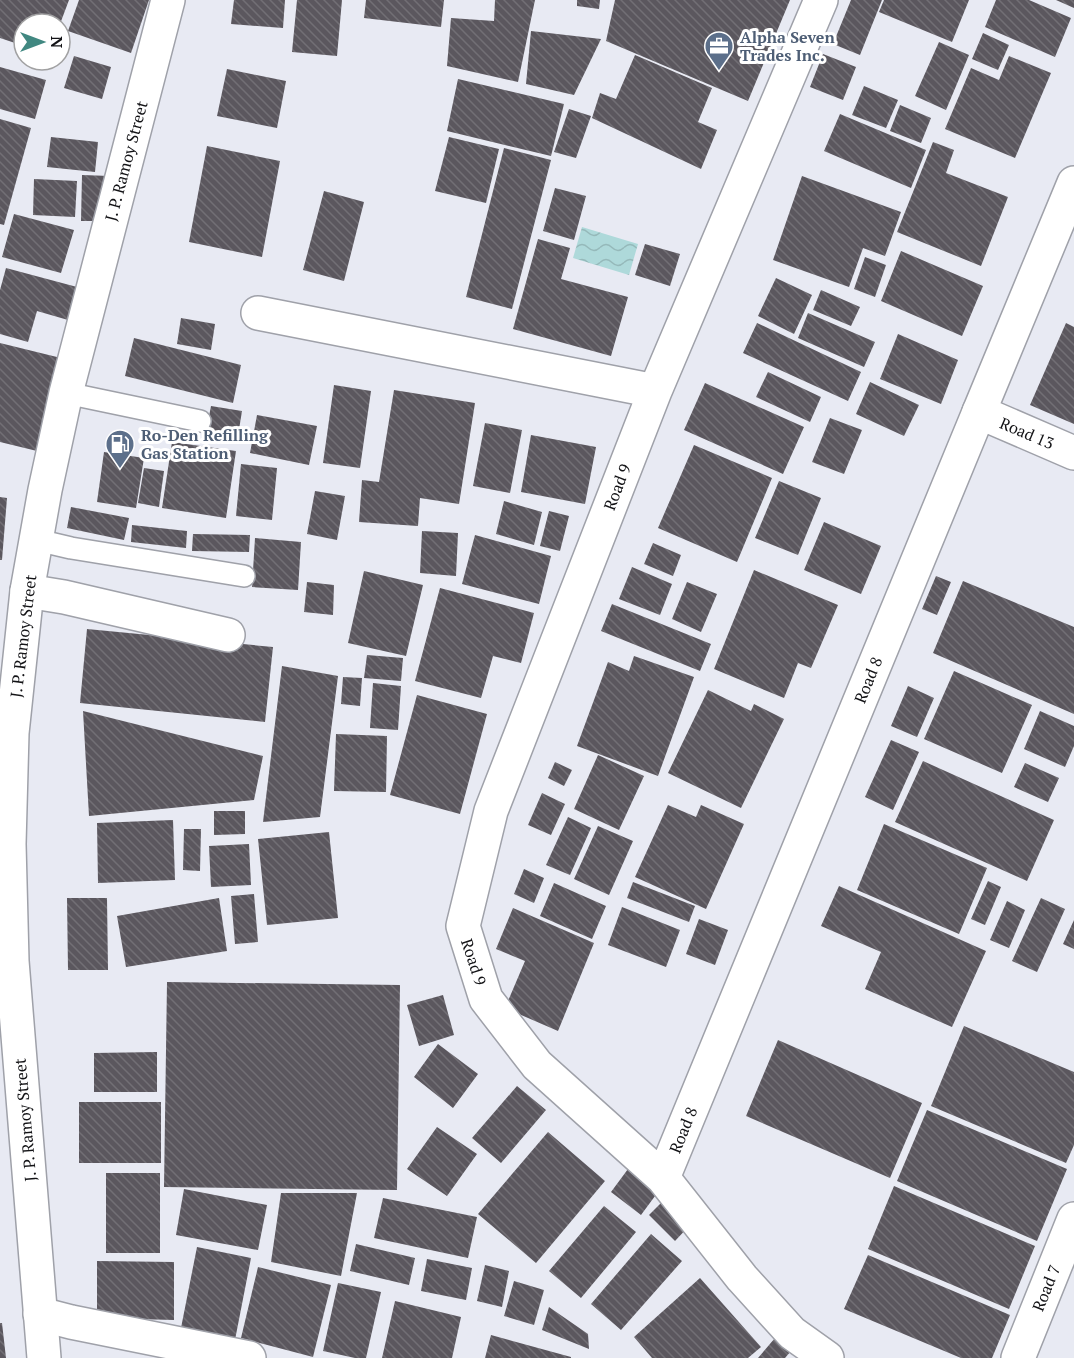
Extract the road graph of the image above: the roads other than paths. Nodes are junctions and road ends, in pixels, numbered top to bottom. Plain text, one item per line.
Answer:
1 (168, 0) edge
2 (821, 0) edge
3 (1074, 183) edge
4 (258, 313) dead end
5 (655, 391) junction
6 (66, 393) junction
7 (979, 412) junction
8 (200, 421) dead end
9 (1074, 453) edge
10 (37, 540) junction
11 (244, 576) dead end
12 (27, 591) junction
13 (228, 635) dead end
14 (663, 1178) junction
15 (1074, 1219) edge
16 (40, 1314) junction
17 (44, 1358) edge
18 (249, 1358) edge
19 (827, 1358) edge
20 (1018, 1358) edge

1 - 6 street, J. P. Ramoy Street
2 - 5 street, Road 9
3 - 7 street, Road 8
4 - 5 street
5 - 14 street, Road 9
6 - 8 lane
6 - 10 street, J. P. Ramoy Street
7 - 9 street, Road 13
7 - 14 street, Road 8
10 - 11 lane
10 - 12 street, J. P. Ramoy Street
12 - 13 street
12 - 16 street, J. P. Ramoy Street
14 - 19 street, Road 9
15 - 20 street, Road 7
16 - 17 street, J. P. Ramoy Street
16 - 18 street

